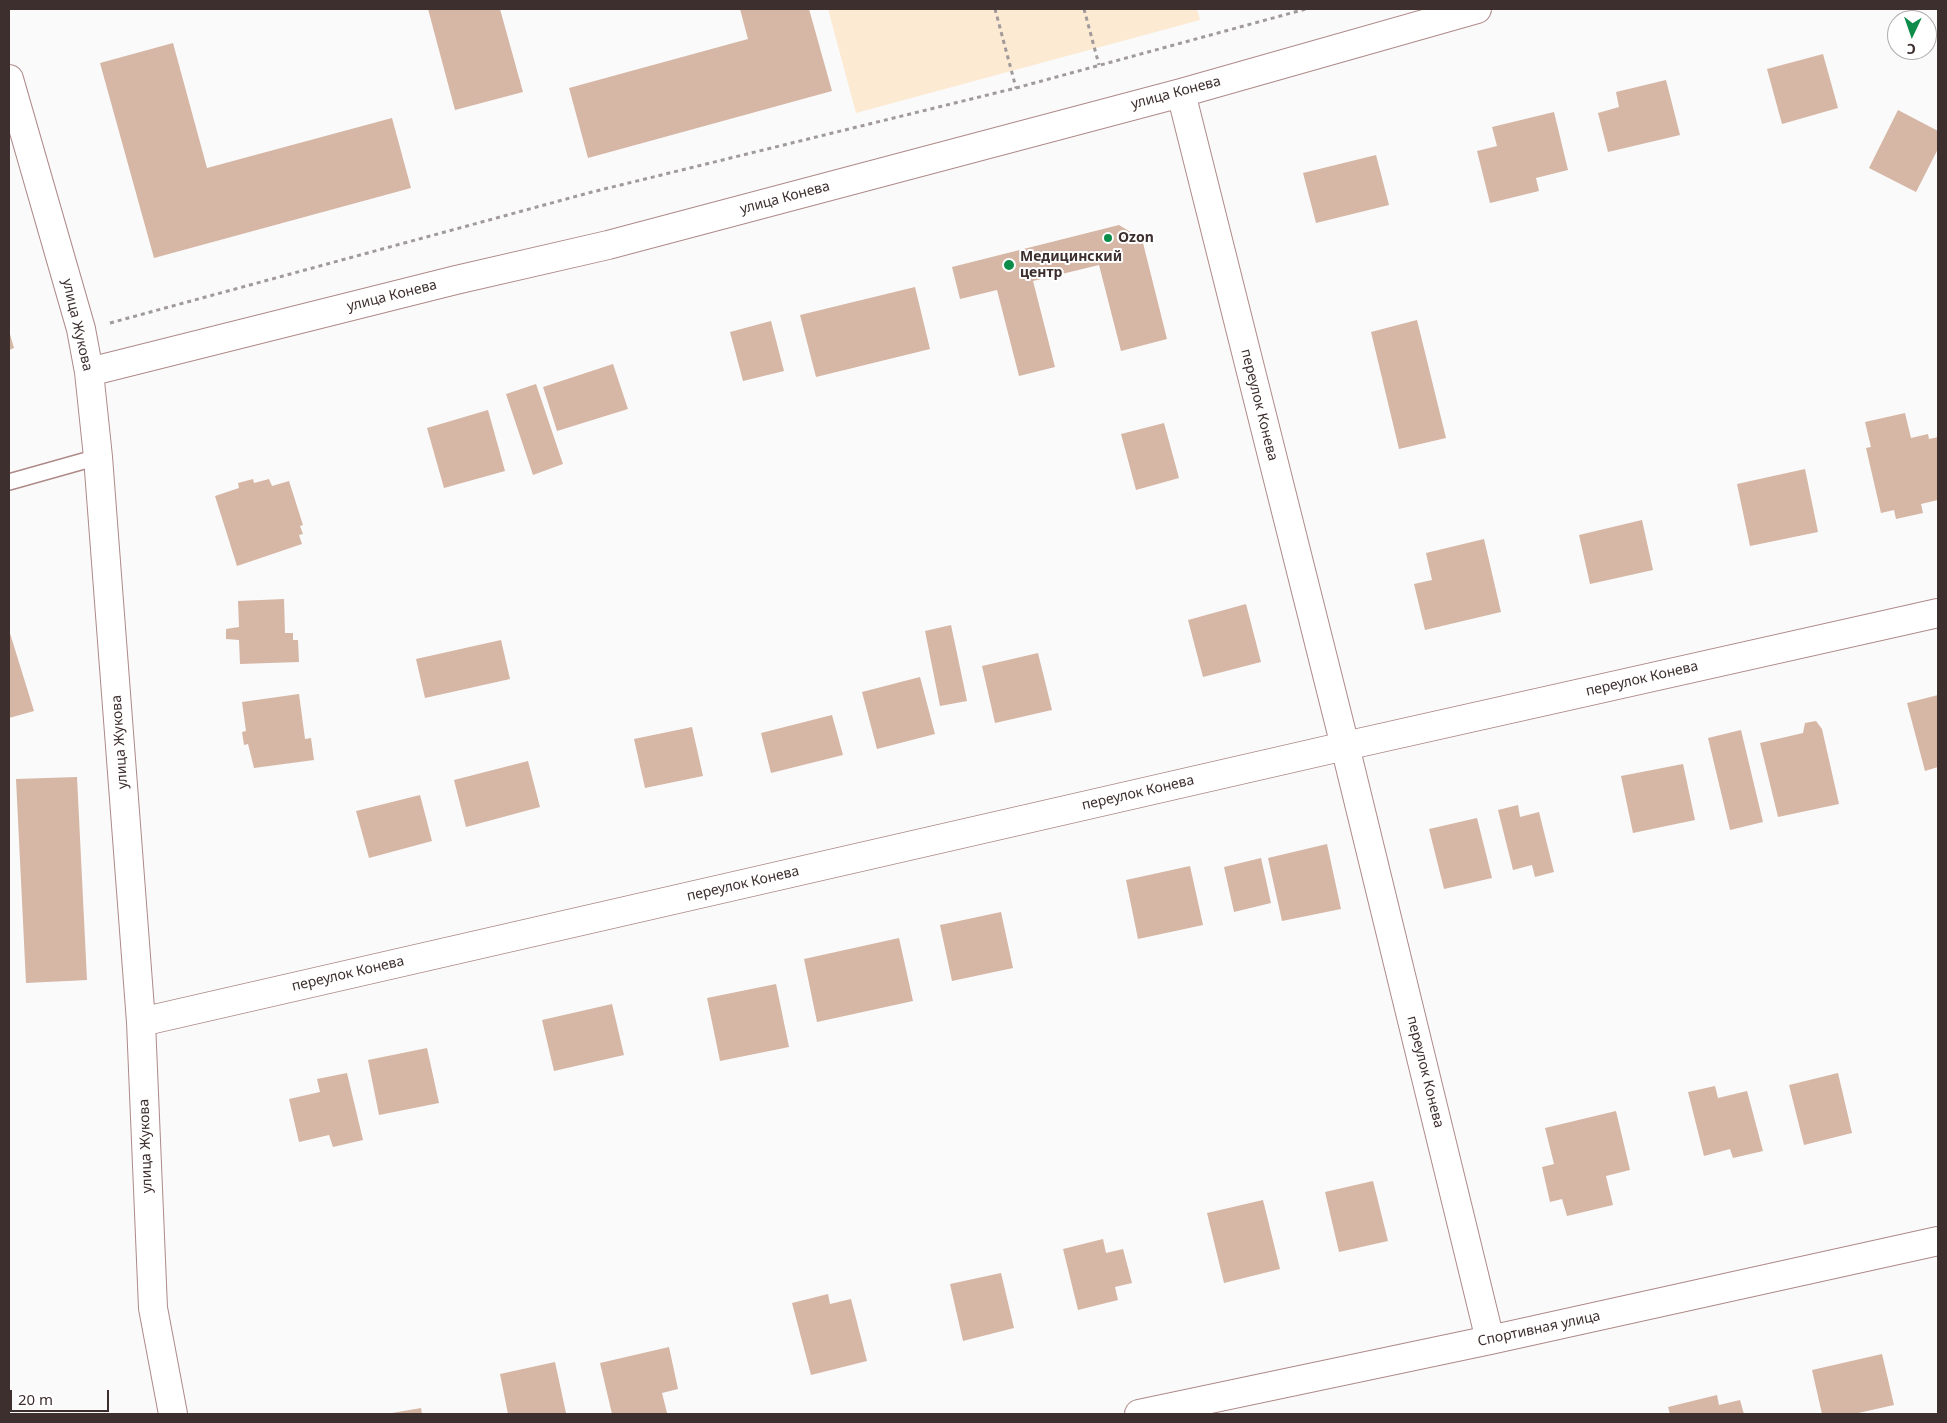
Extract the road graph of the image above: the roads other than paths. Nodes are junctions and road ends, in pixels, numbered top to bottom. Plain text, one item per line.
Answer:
1 (1478, 9) edge
2 (9, 78) edge
3 (1181, 93) junction
4 (89, 372) junction
5 (98, 458) junction
6 (9, 482) edge
7 (1938, 613) edge
8 (1345, 746) junction
9 (141, 1022) junction
10 (1938, 1240) edge
11 (1490, 1340) junction
12 (173, 1414) edge
13 (1139, 1414) edge

1 - 3 street, улица Конева
2 - 4 street, улица Жукова
3 - 4 street, улица Конева
3 - 8 street, переулок Конева
4 - 5 street, улица Жукова
5 - 6 lane
5 - 9 street, улица Жукова
7 - 8 street, переулок Конева
8 - 9 street, переулок Конева
8 - 11 street, переулок Конева
9 - 12 street, улица Жукова
10 - 11 street, Спортивная улица
11 - 13 street, Спортивная улица

